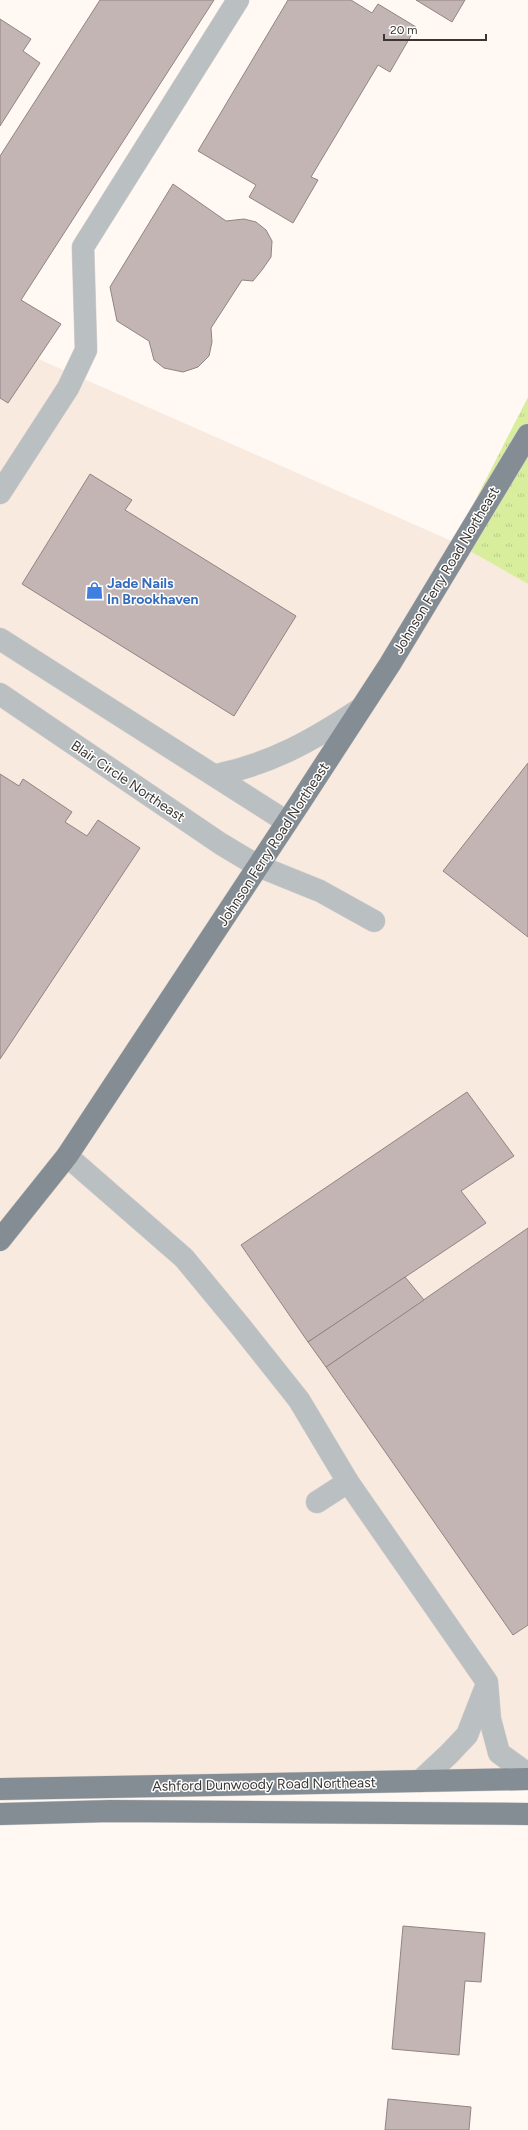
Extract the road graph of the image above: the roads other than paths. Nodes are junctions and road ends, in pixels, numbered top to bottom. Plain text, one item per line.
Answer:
1 (238, 0) edge
2 (528, 435) edge
3 (0, 493) edge
4 (0, 639) edge
5 (0, 694) edge
6 (360, 710) junction
7 (216, 775) junction
8 (287, 822) junction
9 (258, 866) junction
10 (374, 921) dead end
11 (67, 1156) junction
12 (0, 1240) edge
13 (348, 1482) junction
14 (317, 1502) dead end
15 (487, 1682) junction
16 (528, 1774) edge
17 (528, 1778) edge
18 (420, 1781) junction
19 (0, 1790) edge
20 (0, 1814) edge
21 (528, 1814) edge

1 - 3 street
2 - 6 main road, Johnson Ferry Road Northeast
4 - 7 street
5 - 9 street, Blair Circle Northeast
6 - 7 street
6 - 8 main road, Johnson Ferry Road Northeast
7 - 8 street
8 - 9 main road, Johnson Ferry Road Northeast
9 - 10 street, Blair Circle Northeast
9 - 11 main road, Johnson Ferry Road Northeast
11 - 12 main road, Johnson Ferry Road Northeast
11 - 13 street
13 - 14 street
13 - 15 street
15 - 16 street
15 - 18 street
17 - 18 main road, Ashford Dunwoody Road Northeast
18 - 19 main road, Ashford Dunwoody Road Northeast
20 - 21 main road, Ashford Dunwoody Road Northeast

